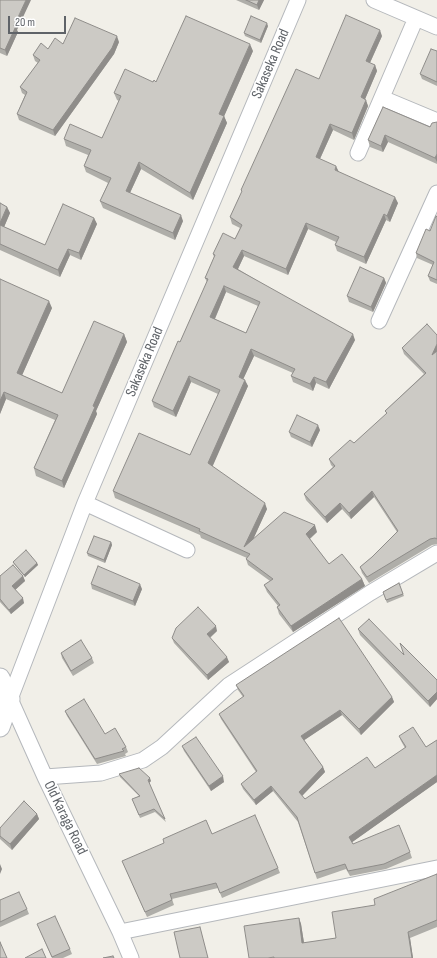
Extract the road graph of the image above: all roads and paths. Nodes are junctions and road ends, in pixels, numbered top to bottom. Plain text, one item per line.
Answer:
1 (298, 0) edge
2 (374, 0) edge
3 (416, 18) junction
4 (437, 27) edge
5 (382, 98) junction
6 (437, 121) edge
7 (358, 153) dead end
8 (437, 193) edge
9 (379, 321) dead end
10 (85, 503) junction
11 (187, 550) dead end
12 (437, 553) edge
13 (0, 678) edge
14 (10, 699) junction
15 (0, 728) edge
16 (45, 777) junction
17 (437, 868) edge
18 (120, 932) junction
19 (131, 958) edge

1 - 10 street, Sakaseka Road
2 - 3 street
3 - 4 street
3 - 5 street
5 - 6 street
5 - 7 street
8 - 9 street
10 - 11 street
10 - 14 street, Sakaseka Road
12 - 16 street
13 - 14 street, Old Karaga Road
14 - 15 street, Sakaseka Road
14 - 16 street, Old Karaga Road
16 - 18 street, Old Karaga Road
17 - 18 street
18 - 19 street, Old Karaga Road

